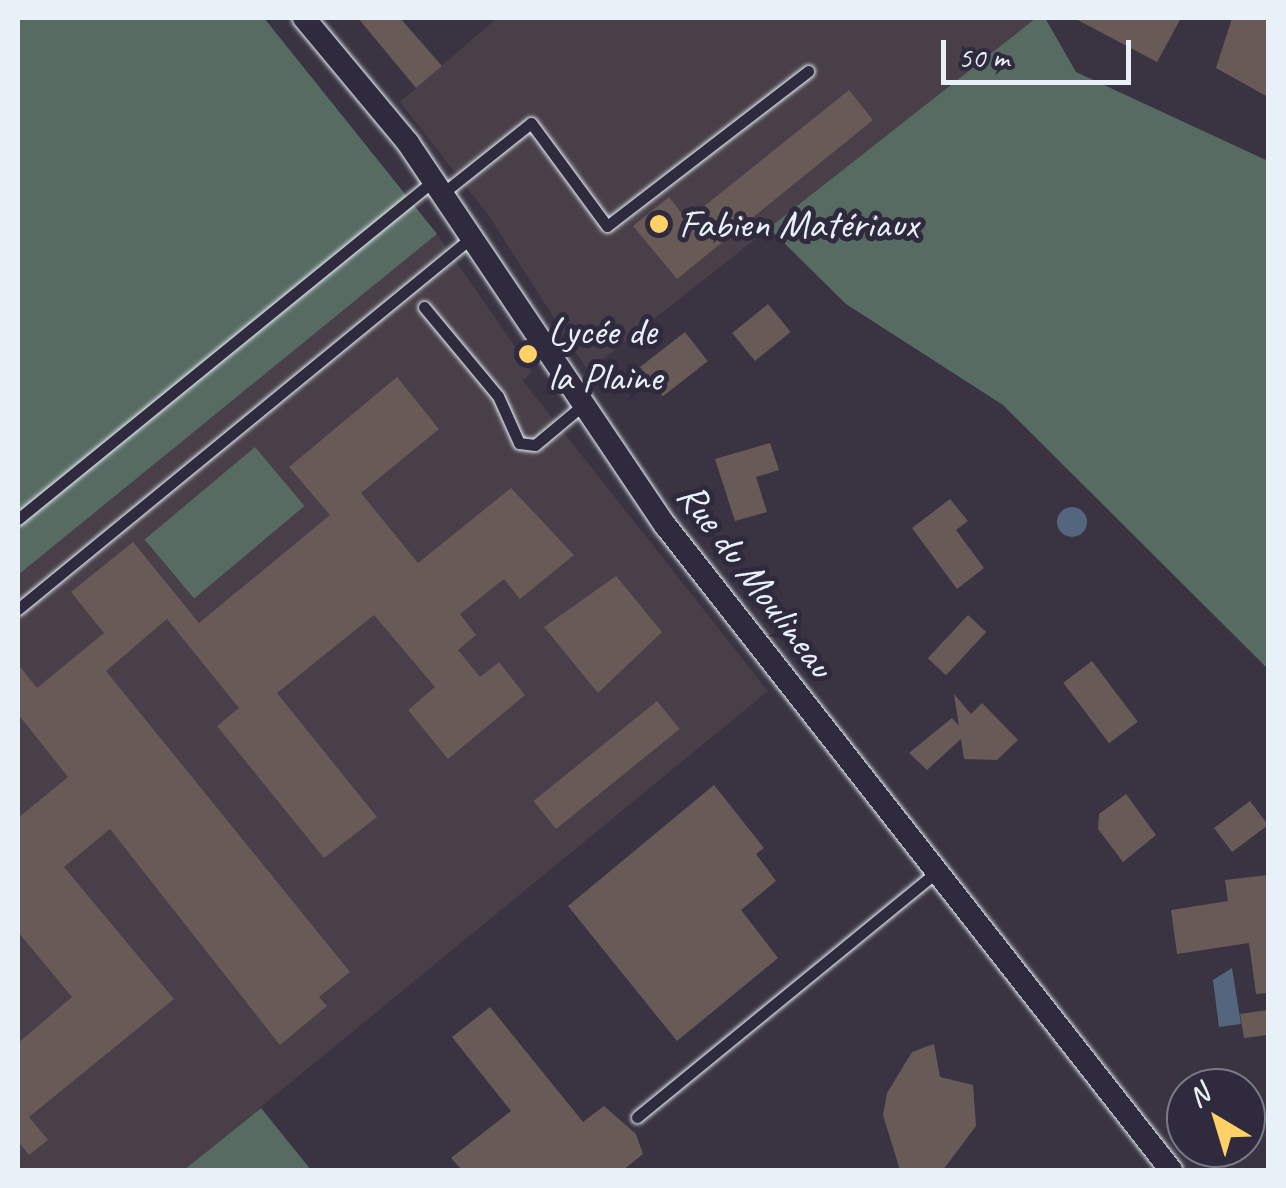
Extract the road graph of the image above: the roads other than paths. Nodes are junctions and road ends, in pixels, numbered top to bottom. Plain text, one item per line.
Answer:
1 (304, 18) edge
2 (808, 70) dead end
3 (438, 187) junction
4 (472, 236) junction
5 (424, 307) dead end
6 (584, 404) junction
7 (18, 519) edge
8 (18, 609) edge
9 (936, 872) junction
10 (636, 1117) dead end
11 (1171, 1170) edge

1 - 3 street, Rue du Moulineau
2 - 3 lane
3 - 4 street, Rue du Moulineau
3 - 7 lane
4 - 6 street, Rue du Moulineau
4 - 8 lane
5 - 6 lane
6 - 9 street, Rue du Moulineau
9 - 10 lane
9 - 11 street, Rue du Moulineau

